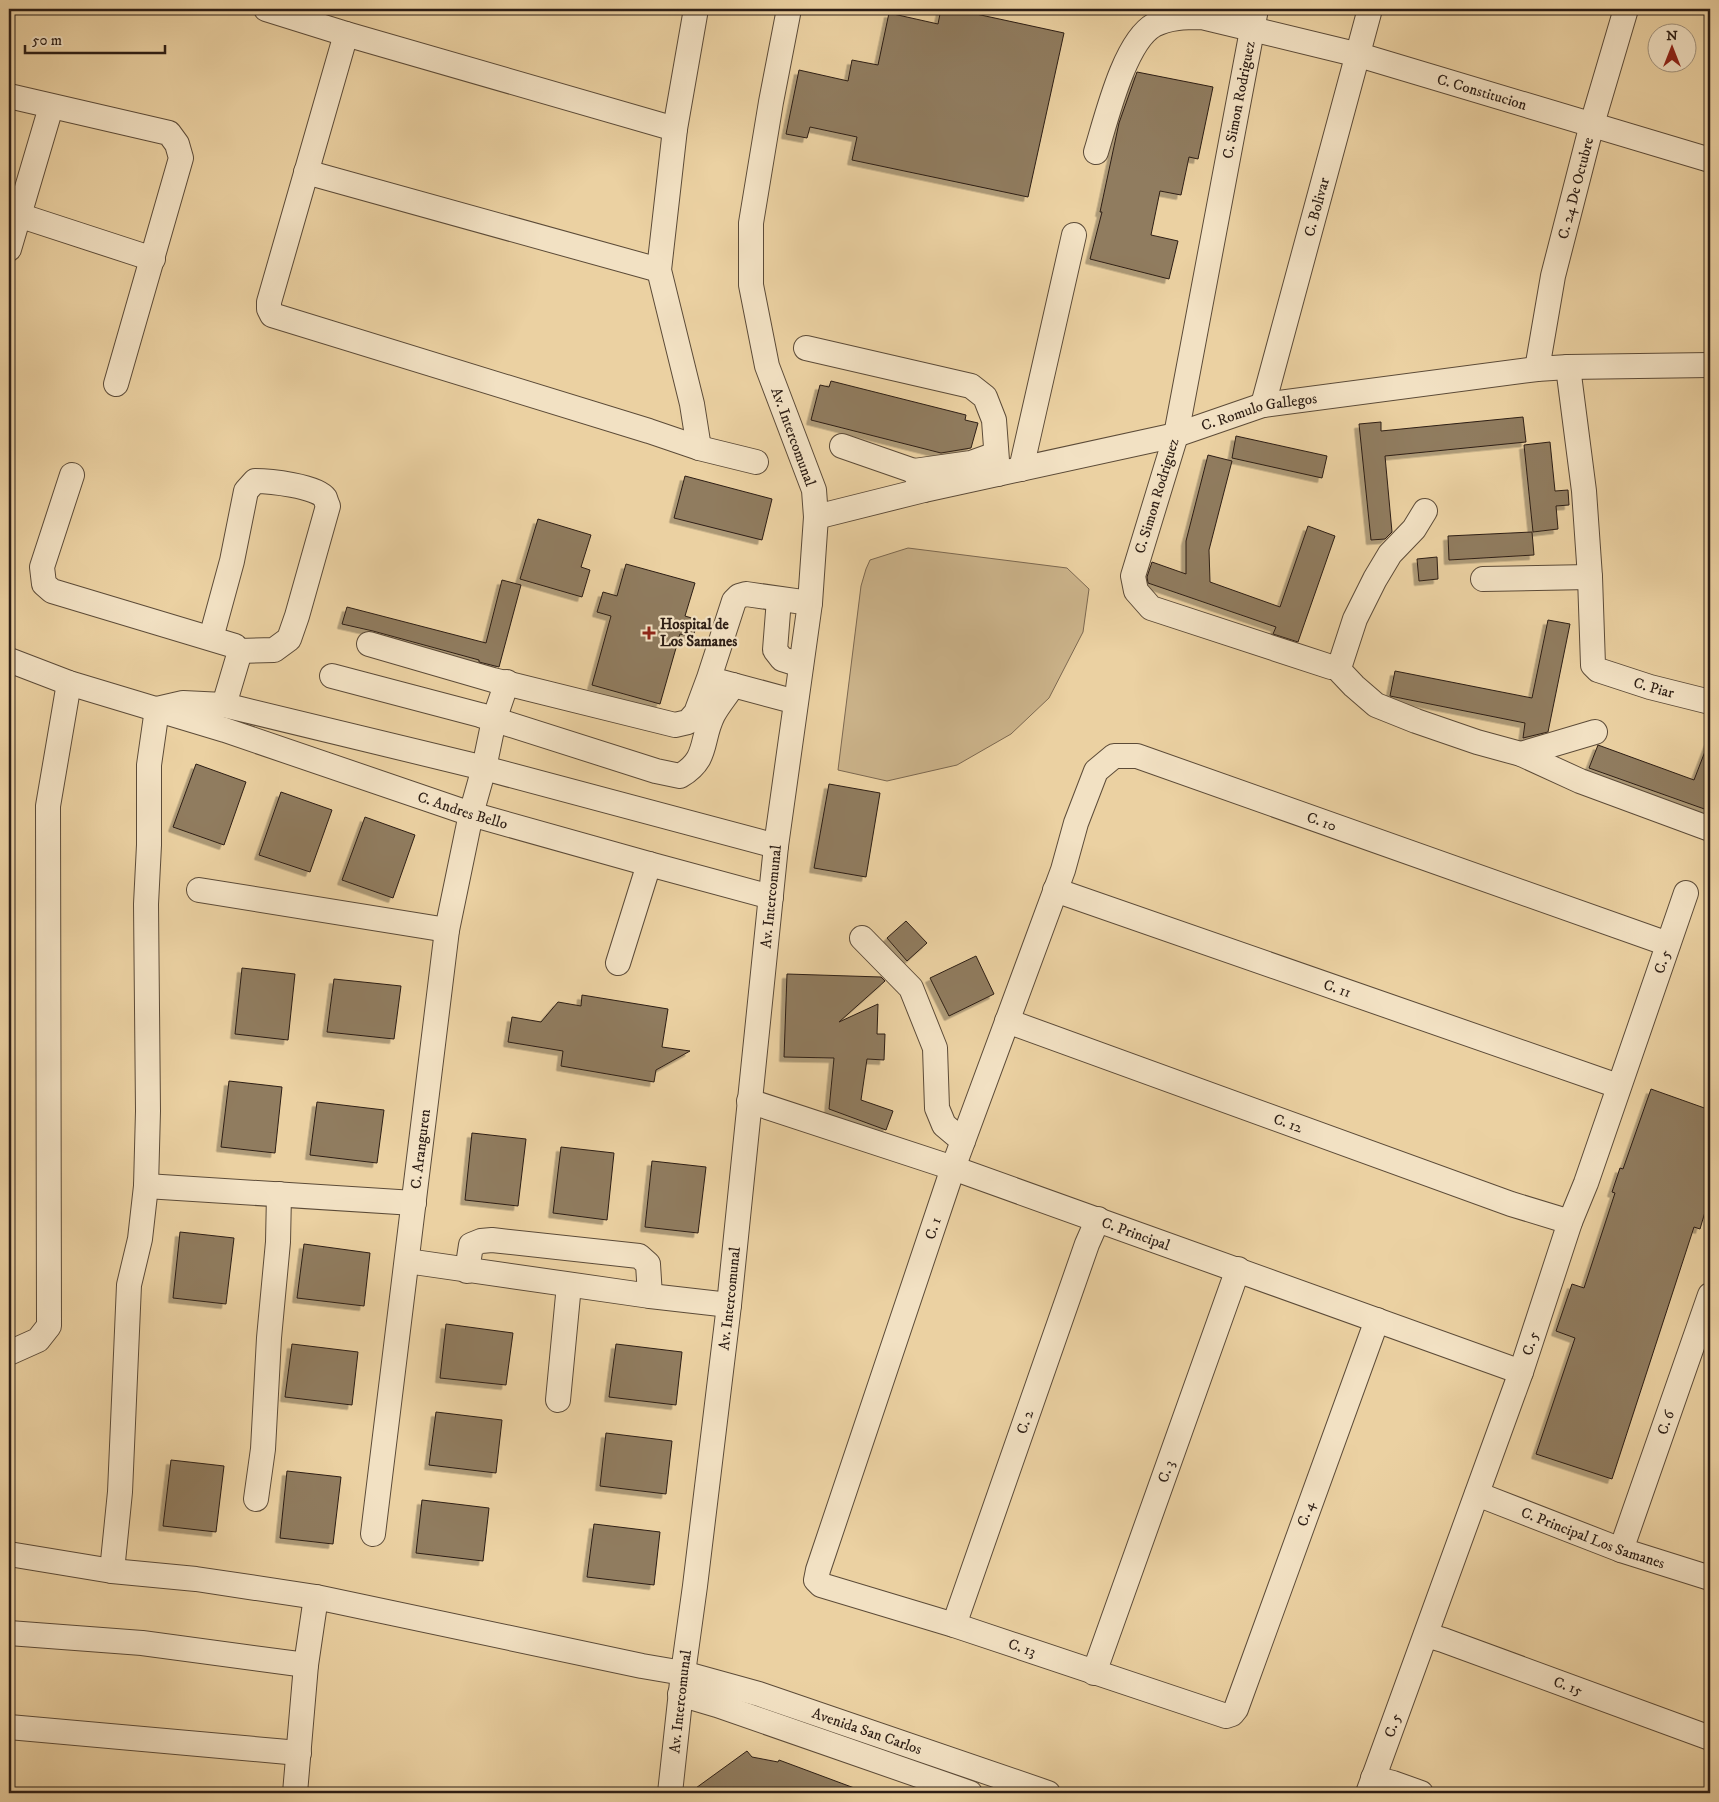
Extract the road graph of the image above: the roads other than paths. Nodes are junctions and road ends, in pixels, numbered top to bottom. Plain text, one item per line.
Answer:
1 (266, 9) edge
2 (696, 9) edge
3 (789, 9) edge
4 (1370, 9) edge
5 (1626, 9) edge
6 (1255, 18) edge
7 (346, 34) junction
8 (1359, 55) junction
9 (9, 96) edge
10 (51, 107) junction
11 (1592, 124) junction
12 (675, 129) junction
13 (1096, 152) dead end
14 (1710, 160) edge
15 (306, 172) junction
16 (14, 213) edge
17 (1074, 235) dead end
18 (9, 249) edge
19 (153, 258) junction
20 (659, 270) junction
21 (806, 348) dead end
22 (1710, 365) edge
23 (1568, 367) junction
24 (1537, 369) junction
25 (116, 384) dead end
26 (1263, 405) junction
27 (1176, 435) junction
28 (842, 446) dead end
29 (699, 448) junction
30 (756, 462) dead end
31 (997, 464) junction
32 (1021, 468) junction
33 (72, 475) dead end
34 (919, 480) junction
35 (1425, 511) dead end
36 (816, 517) junction
37 (1590, 576) junction
38 (1483, 579) dead end
39 (780, 598) junction
40 (810, 603) junction
41 (211, 638) junction
42 (369, 644) dead end
43 (238, 651) junction
44 (9, 660) edge
45 (801, 665) junction
46 (1336, 667) junction
47 (332, 676) dead end
48 (709, 678) junction
49 (507, 682) junction
50 (69, 683) junction
51 (733, 685) junction
52 (796, 700) junction
53 (1710, 702) edge
54 (224, 705) junction
55 (157, 709) junction
56 (494, 720) junction
57 (1595, 732) dead end
58 (1521, 754) junction
59 (484, 768) junction
60 (471, 814) junction
61 (1710, 829) edge
62 (776, 846) junction
63 (648, 864) junction
64 (199, 890) dead end
65 (1055, 890) junction
66 (1686, 893) dead end
67 (771, 897) junction
68 (447, 930) junction
69 (862, 938) dead end
70 (1668, 944) junction
71 (618, 963) dead end
72 (1006, 1021) junction
73 (1618, 1086) junction
74 (749, 1101) junction
75 (963, 1140) junction
76 (953, 1168) junction
77 (146, 1186) junction
78 (279, 1194) junction
79 (414, 1203) junction
80 (1098, 1219) junction
81 (1570, 1222) junction
82 (407, 1261) junction
83 (1238, 1269) junction
84 (467, 1270) junction
85 (569, 1285) junction
86 (1710, 1295) edge
87 (650, 1296) junction
88 (729, 1305) junction
89 (1378, 1320) junction
90 (9, 1353) edge
91 (1521, 1372) junction
92 (558, 1400) dead end
93 (1477, 1494) junction
94 (256, 1499) dead end
95 (374, 1534) dead end
96 (1621, 1550) junction
97 (9, 1554) edge
98 (818, 1570) joint
99 (112, 1571) junction
100 (1710, 1578) edge
101 (316, 1597) junction
102 (954, 1625) junction
103 (9, 1633) edge
104 (1426, 1635) junction
105 (306, 1666) junction
106 (1094, 1673) junction
107 (682, 1684) junction
108 (1236, 1709) joint
109 (9, 1727) edge
110 (1710, 1738) edge
111 (299, 1753) junction
112 (1371, 1786) edge
113 (295, 1793) edge
114 (670, 1793) edge
115 (970, 1793) edge
116 (1048, 1793) edge
117 (1421, 1793) edge

1 - 7 street
2 - 12 street
3 - 36 street, Av. Intercomunal
4 - 8 street, C. Bolivar
5 - 11 street, C. 24 De Octubre
6 - 8 street, C. Constitucion
6 - 13 street, C. Constitucion
6 - 27 street, C. Simon Rodriguez
7 - 12 street
7 - 15 street
8 - 11 street, C. Constitucion
8 - 26 street, C. Bolivar
9 - 10 street
10 - 16 street
10 - 19 street
11 - 14 street, C. Constitucion
11 - 24 street, C. 24 De Octubre
12 - 20 street
15 - 20 street
15 - 29 street
16 - 18 street
16 - 19 street
17 - 32 street
19 - 25 street
20 - 29 street
21 - 31 street
22 - 23 street, C. Romulo Gallegos
23 - 24 street, C. Romulo Gallegos
23 - 37 street
24 - 26 street, C. Romulo Gallegos
26 - 27 street, C. Romulo Gallegos
27 - 32 street, C. Romulo Gallegos
27 - 46 street, C. Simon Rodriguez
28 - 34 street
29 - 30 street
31 - 32 street, C. Romulo Gallegos
31 - 34 street, C. Romulo Gallegos
33 - 41 street
34 - 36 street, C. Romulo Gallegos
35 - 46 street
36 - 40 street, Av. Intercomunal
37 - 38 street
37 - 53 street, C. Piar
39 - 40 street
39 - 45 street
39 - 48 street
40 - 45 street, Av. Intercomunal
41 - 43 street
41 - 43 street
42 - 49 street
43 - 54 street
44 - 50 street, C. Andres Bello
45 - 52 street, Av. Intercomunal
46 - 58 street
47 - 56 street
48 - 49 street
48 - 51 street
49 - 56 street, C. Aranguren
50 - 55 street, C. Andres Bello
50 - 90 street
51 - 52 street
51 - 56 street
52 - 62 street, Av. Intercomunal
54 - 55 street, C. Andres Bello
54 - 59 street, C. Andres Bello
55 - 60 street, C. Andres Bello
55 - 77 street
56 - 59 street, C. Aranguren
57 - 58 street
58 - 61 street
59 - 60 street, C. Aranguren
59 - 62 street, C. Andres Bello
60 - 63 street, C. Andres Bello
60 - 68 street, C. Aranguren
62 - 67 street, Av. Intercomunal
63 - 67 street, C. Andres Bello
63 - 71 street
64 - 68 street
65 - 70 street, C. 10
65 - 72 street, C. 1
65 - 73 street, C. 11
66 - 70 street, C. 5
67 - 74 street, Av. Intercomunal
68 - 79 street, C. Aranguren
69 - 75 street
70 - 73 street, C. 5
72 - 75 street, C. 1
72 - 81 street, C. 12
73 - 81 street, C. 5
74 - 76 street, C. Principal
74 - 88 street, Av. Intercomunal
75 - 76 street, C. 1
76 - 80 street, C. Principal
76 - 98 street, C. 1
77 - 78 street
77 - 99 street
78 - 79 street
78 - 94 street
79 - 82 street, C. Aranguren
80 - 83 street, C. Principal
80 - 102 street, C. 2
81 - 91 street, C. 5
82 - 84 street
82 - 95 street, C. Aranguren
83 - 89 street, C. Principal
83 - 106 street, C. 3
84 - 85 street
84 - 87 street
85 - 87 street
85 - 92 street
86 - 96 street, C. 6
87 - 88 street
88 - 107 street, Av. Intercomunal
89 - 91 street, C. Principal
89 - 108 street, C. 4
91 - 93 street, C. 5
93 - 96 street, C. Principal Los Samanes
93 - 104 street, C. 5
96 - 100 street, C. Principal Los Samanes
97 - 99 street
98 - 102 street, C. 13
99 - 101 street
101 - 105 street
101 - 107 street
102 - 106 street, C. 13
103 - 105 street
104 - 110 street, C. 15
104 - 112 street, C. 5
105 - 111 street
106 - 108 street, C. 13
107 - 114 street, Av. Intercomunal
107 - 115 street, Avenida San Carlos
107 - 116 street, Avenida San Carlos
109 - 111 street
111 - 113 street
112 - 117 street

